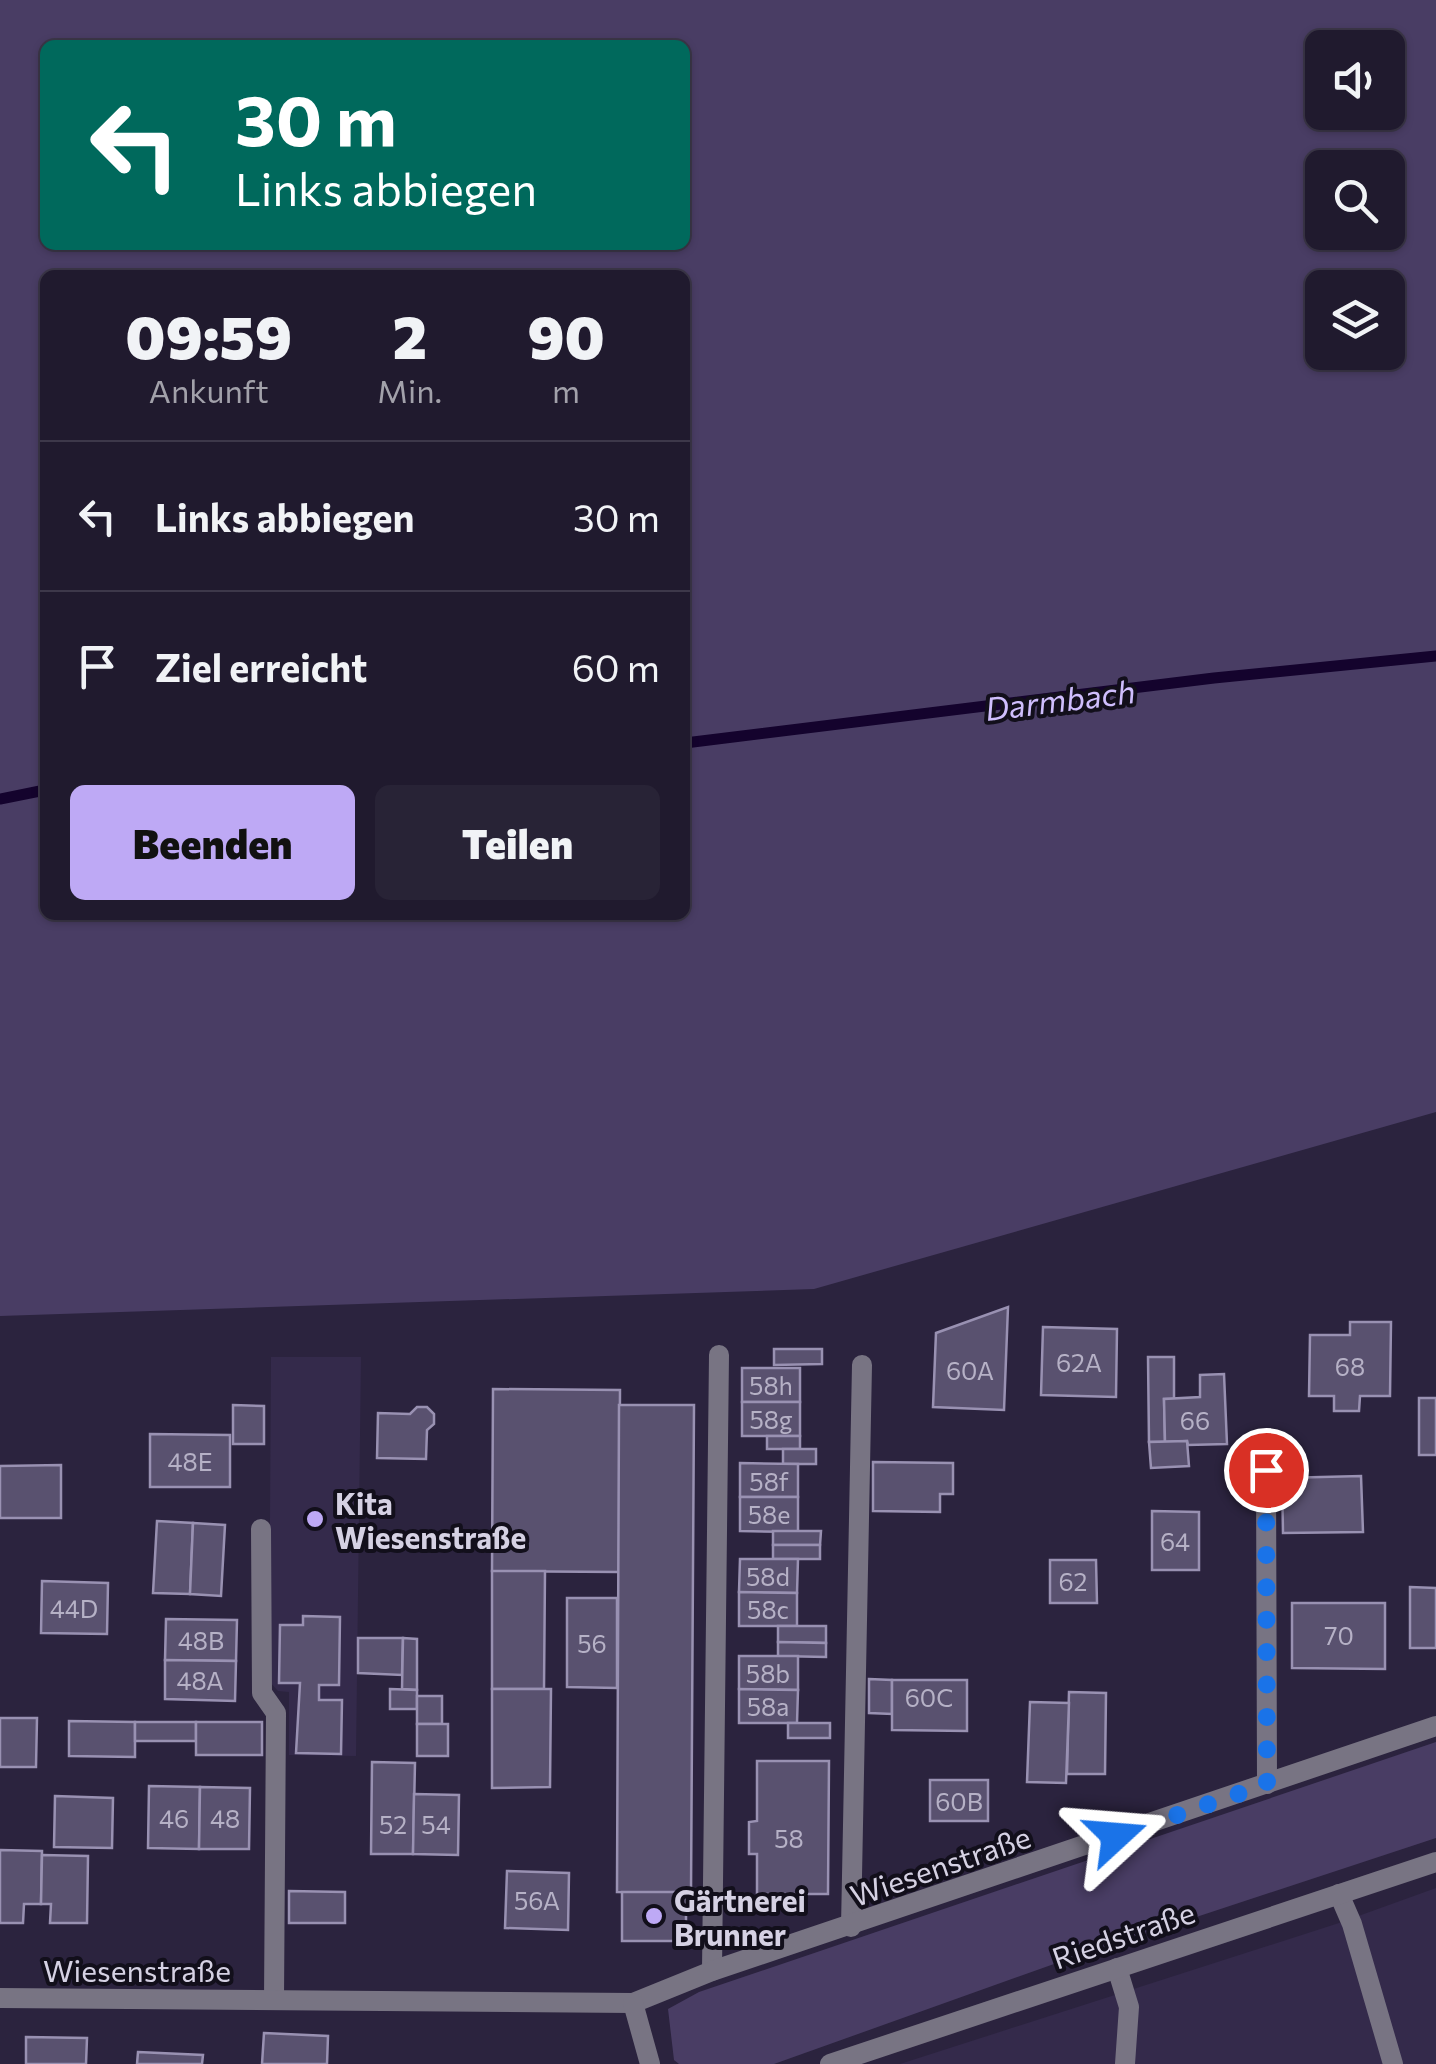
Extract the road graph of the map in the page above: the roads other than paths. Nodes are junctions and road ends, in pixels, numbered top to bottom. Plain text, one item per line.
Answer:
1 (718, 1354) dead end
2 (862, 1365) dead end
3 (1266, 1470) dead end
4 (261, 1529) dead end
5 (1436, 1726) edge
6 (1267, 1784) junction
7 (1436, 1862) edge
8 (1339, 1894) junction
9 (851, 1927) junction
10 (1117, 1968) junction
11 (712, 1972) junction
12 (0, 1998) edge
13 (274, 2000) junction
14 (633, 2002) junction
15 (650, 2064) edge
16 (830, 2064) edge
17 (1125, 2064) edge
18 (1393, 2064) edge

1 - 11 street
2 - 9 street
3 - 6 street
4 - 13 street, Wiesenstraße
5 - 6 street, Wiesenstraße
6 - 9 street, Wiesenstraße
7 - 8 street, Riedstraße
8 - 10 street, Riedstraße
8 - 18 street
9 - 11 street, Wiesenstraße
10 - 16 street, Riedstraße
10 - 17 street
11 - 14 street, Wiesenstraße
12 - 13 street, Wiesenstraße
13 - 14 street, Wiesenstraße
14 - 15 street

